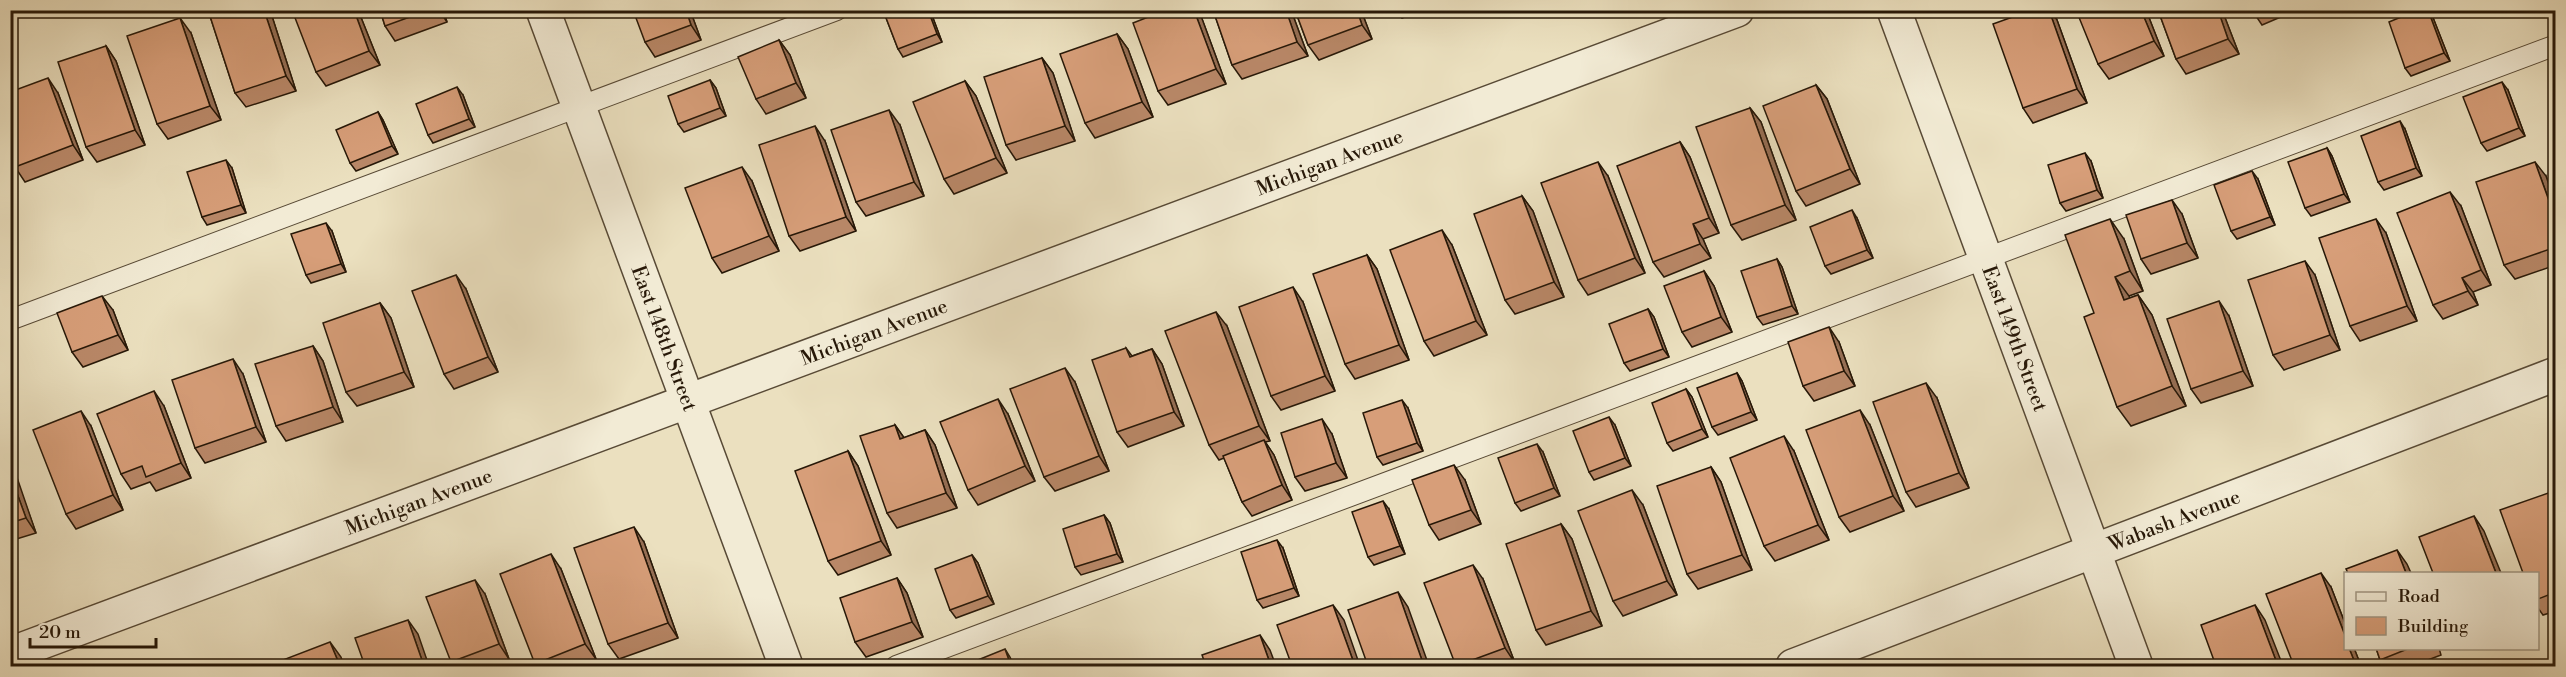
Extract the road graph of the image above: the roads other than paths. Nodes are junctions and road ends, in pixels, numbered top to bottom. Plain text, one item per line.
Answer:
1 (543, 10) edge
2 (837, 10) edge
3 (1737, 10) edge
4 (1894, 10) edge
5 (2556, 45) edge
6 (579, 107) junction
7 (1986, 259) junction
8 (10, 320) edge
9 (2556, 374) edge
10 (687, 402) junction
11 (2093, 552) junction
12 (10, 654) edge
13 (786, 666) edge
14 (896, 666) edge
15 (1793, 666) edge
16 (2136, 666) edge

1 - 6 street, East 148th Street
2 - 6 lane
3 - 10 street, Michigan Avenue
4 - 7 street, East 149th Street
5 - 7 lane
6 - 8 lane
6 - 10 street, East 148th Street
7 - 11 street, East 149th Street
7 - 14 lane
9 - 11 street, Wabash Avenue
10 - 12 street, Michigan Avenue
10 - 13 street, East 148th Street
11 - 15 street, Wabash Avenue
11 - 16 street, East 149th Street

